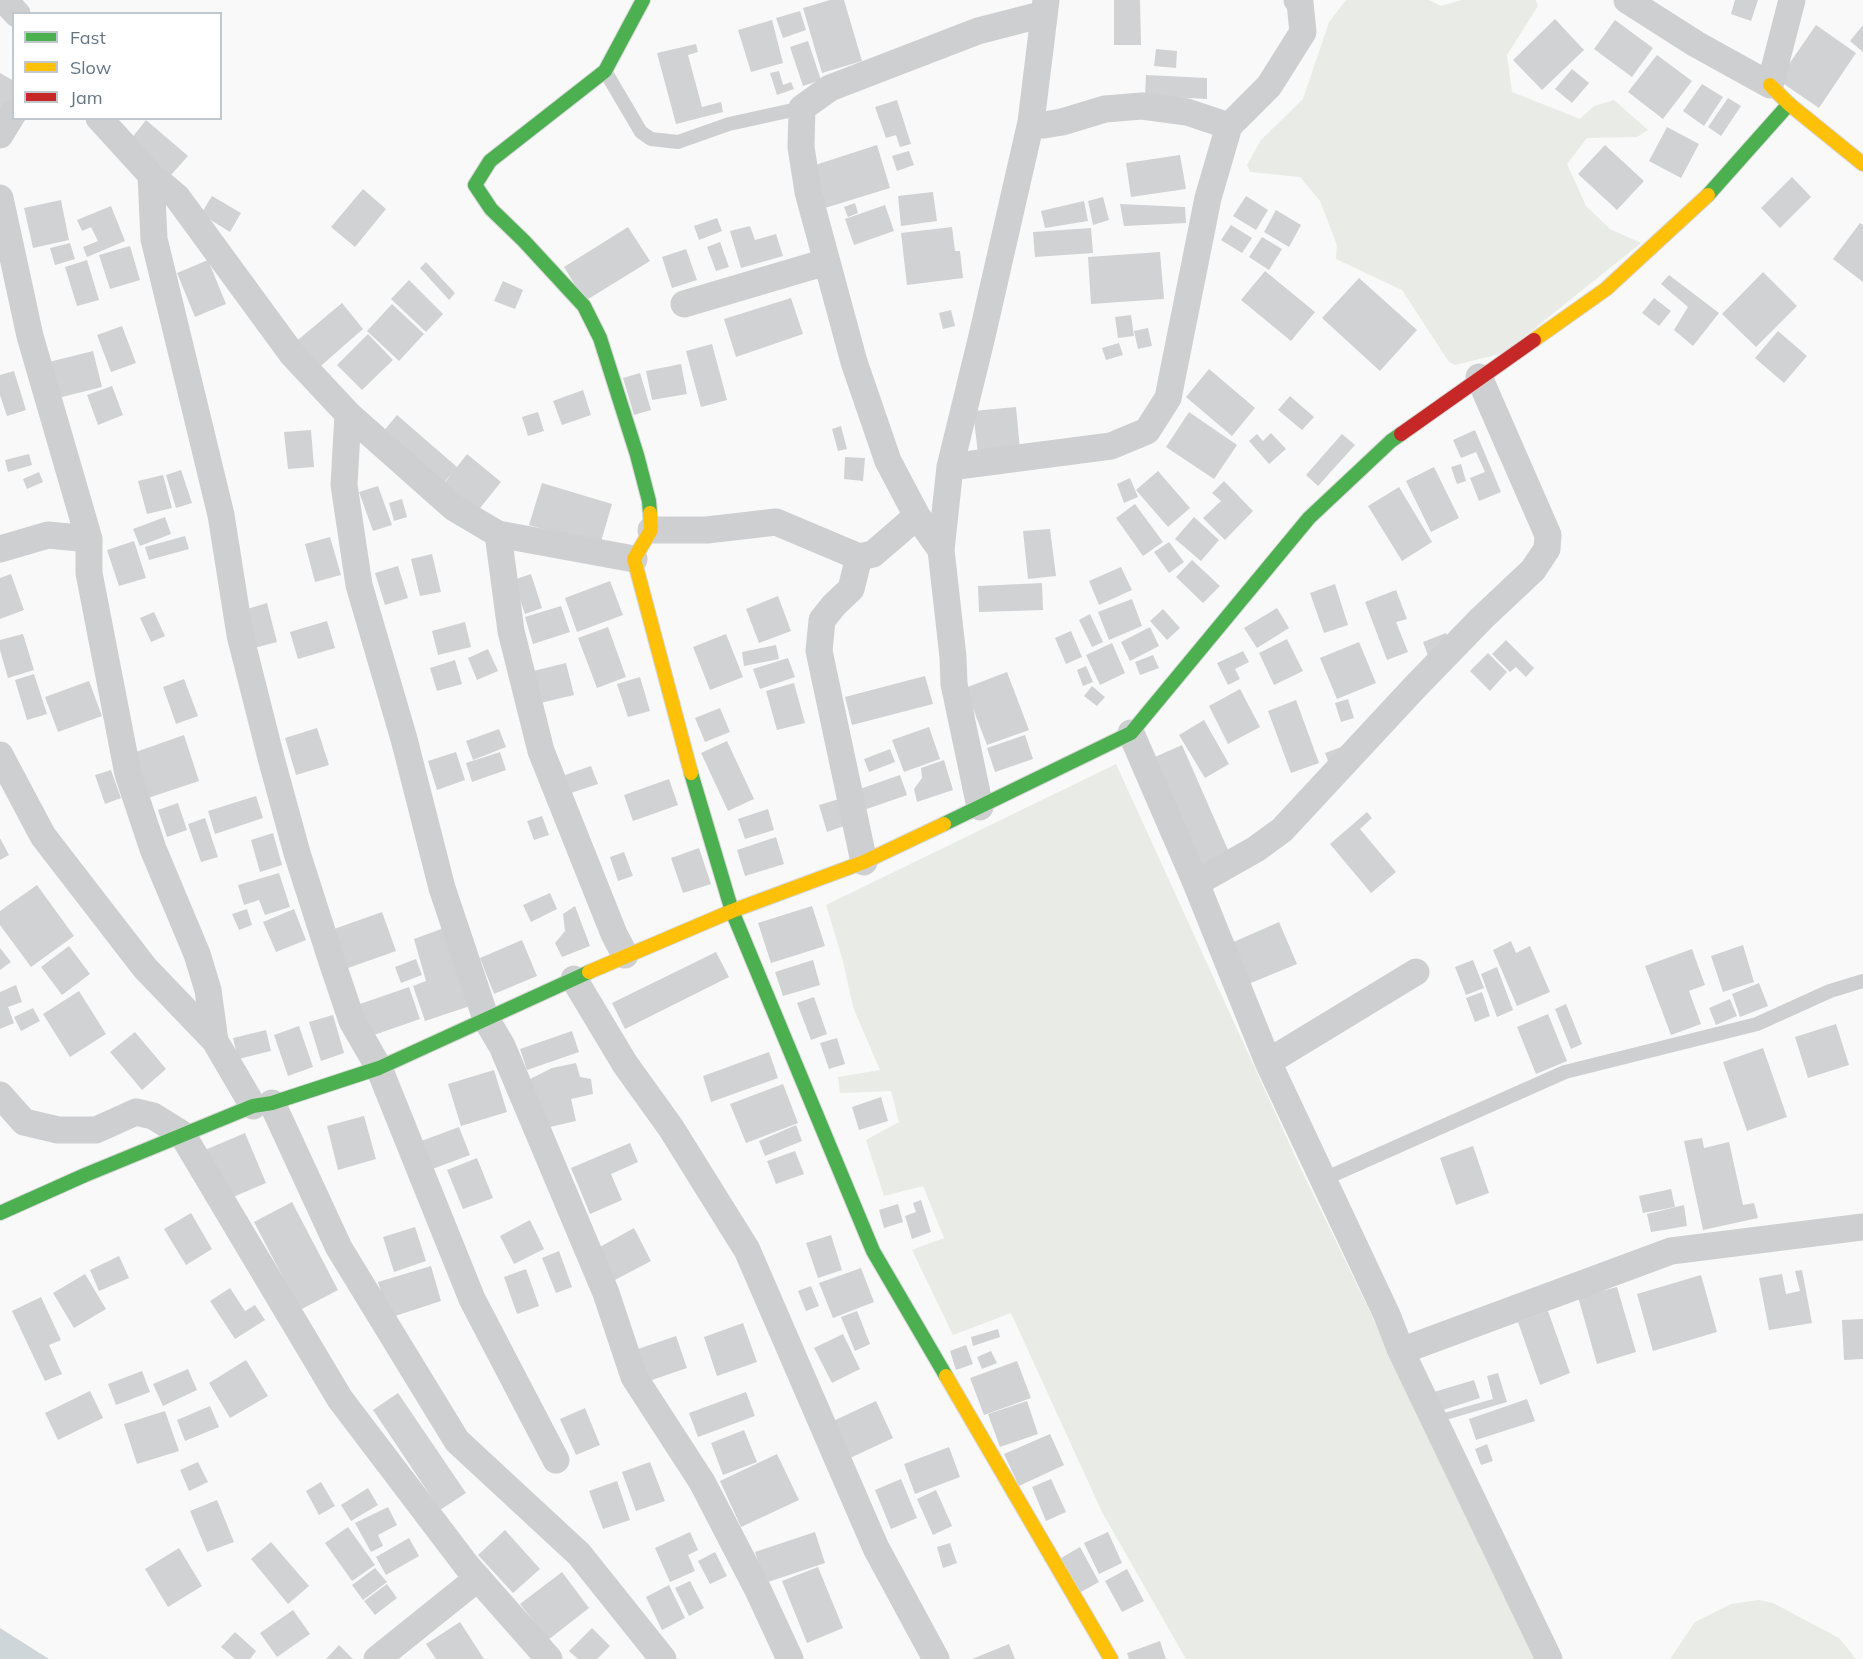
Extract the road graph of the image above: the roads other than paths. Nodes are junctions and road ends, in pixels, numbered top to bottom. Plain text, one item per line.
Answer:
1 (4, 0) edge
2 (643, 0) edge
3 (1297, 0) edge
4 (1627, 0) edge
5 (1792, 0) edge
6 (1045, 7) edge
7 (15, 12) edge
8 (605, 71) junction
9 (1779, 95) junction
10 (802, 108) junction
11 (12, 115) edge
12 (101, 120) edge
13 (1031, 122) junction
14 (1229, 126) junction
15 (0, 135) edge
16 (1863, 164) edge
17 (151, 175) junction
18 (0, 198) edge
19 (826, 262) junction
20 (684, 304) dead end
21 (1479, 377) junction
22 (348, 414) junction
23 (950, 467) junction
24 (917, 516) junction
25 (651, 530) junction
26 (498, 534) junction
27 (89, 539) junction
28 (0, 549) edge
29 (941, 550) junction
30 (859, 557) junction
31 (634, 559) junction
32 (1131, 732) junction
33 (0, 755) edge
34 (980, 807) junction
35 (864, 862) junction
36 (1196, 883) junction
37 (732, 911) junction
38 (625, 955) junction
39 (1416, 972) dead end
40 (574, 979) junction
41 (1863, 981) edge
42 (486, 1019) junction
43 (215, 1041) junction
44 (1268, 1062) junction
45 (380, 1068) junction
46 (0, 1095) edge
47 (262, 1105) junction
48 (182, 1134) junction
49 (1324, 1179) junction
50 (0, 1213) edge
51 (1863, 1227) edge
52 (1401, 1351) junction
53 (556, 1460) dead end
54 (478, 1578) junction
55 (377, 1659) edge
56 (549, 1659) edge
57 (663, 1659) edge
58 (790, 1659) edge
59 (936, 1659) edge
60 (1111, 1659) edge
61 (1549, 1659) edge

1 - 7 street
2 - 8 street
3 - 14 street
4 - 9 street
5 - 9 street
6 - 10 street
6 - 13 street
8 - 10 lane
8 - 25 street
9 - 16 street
9 - 21 street
10 - 19 street
11 - 15 street
12 - 17 street
13 - 14 street
13 - 23 street
14 - 23 street
17 - 22 street
17 - 45 street
18 - 27 street
19 - 20 street
19 - 24 street
21 - 32 street
21 - 36 street
22 - 26 street
22 - 42 street
23 - 29 street
24 - 29 street
24 - 30 street
25 - 30 street
25 - 31 street
26 - 31 street
26 - 38 street
27 - 28 street
27 - 43 street
29 - 34 street
30 - 35 street
31 - 37 street
32 - 34 street
32 - 36 street
33 - 43 street
34 - 35 street
35 - 37 street
36 - 44 street
37 - 38 street
37 - 60 street
38 - 40 street
39 - 44 street
40 - 42 street
40 - 59 street
41 - 49 lane
42 - 45 street
42 - 58 street
43 - 47 street
44 - 49 street
45 - 47 street
45 - 53 street
46 - 48 street
47 - 48 street
47 - 57 street
48 - 50 street
48 - 54 street
49 - 52 street
51 - 52 street
52 - 61 street
54 - 55 street
54 - 56 street

